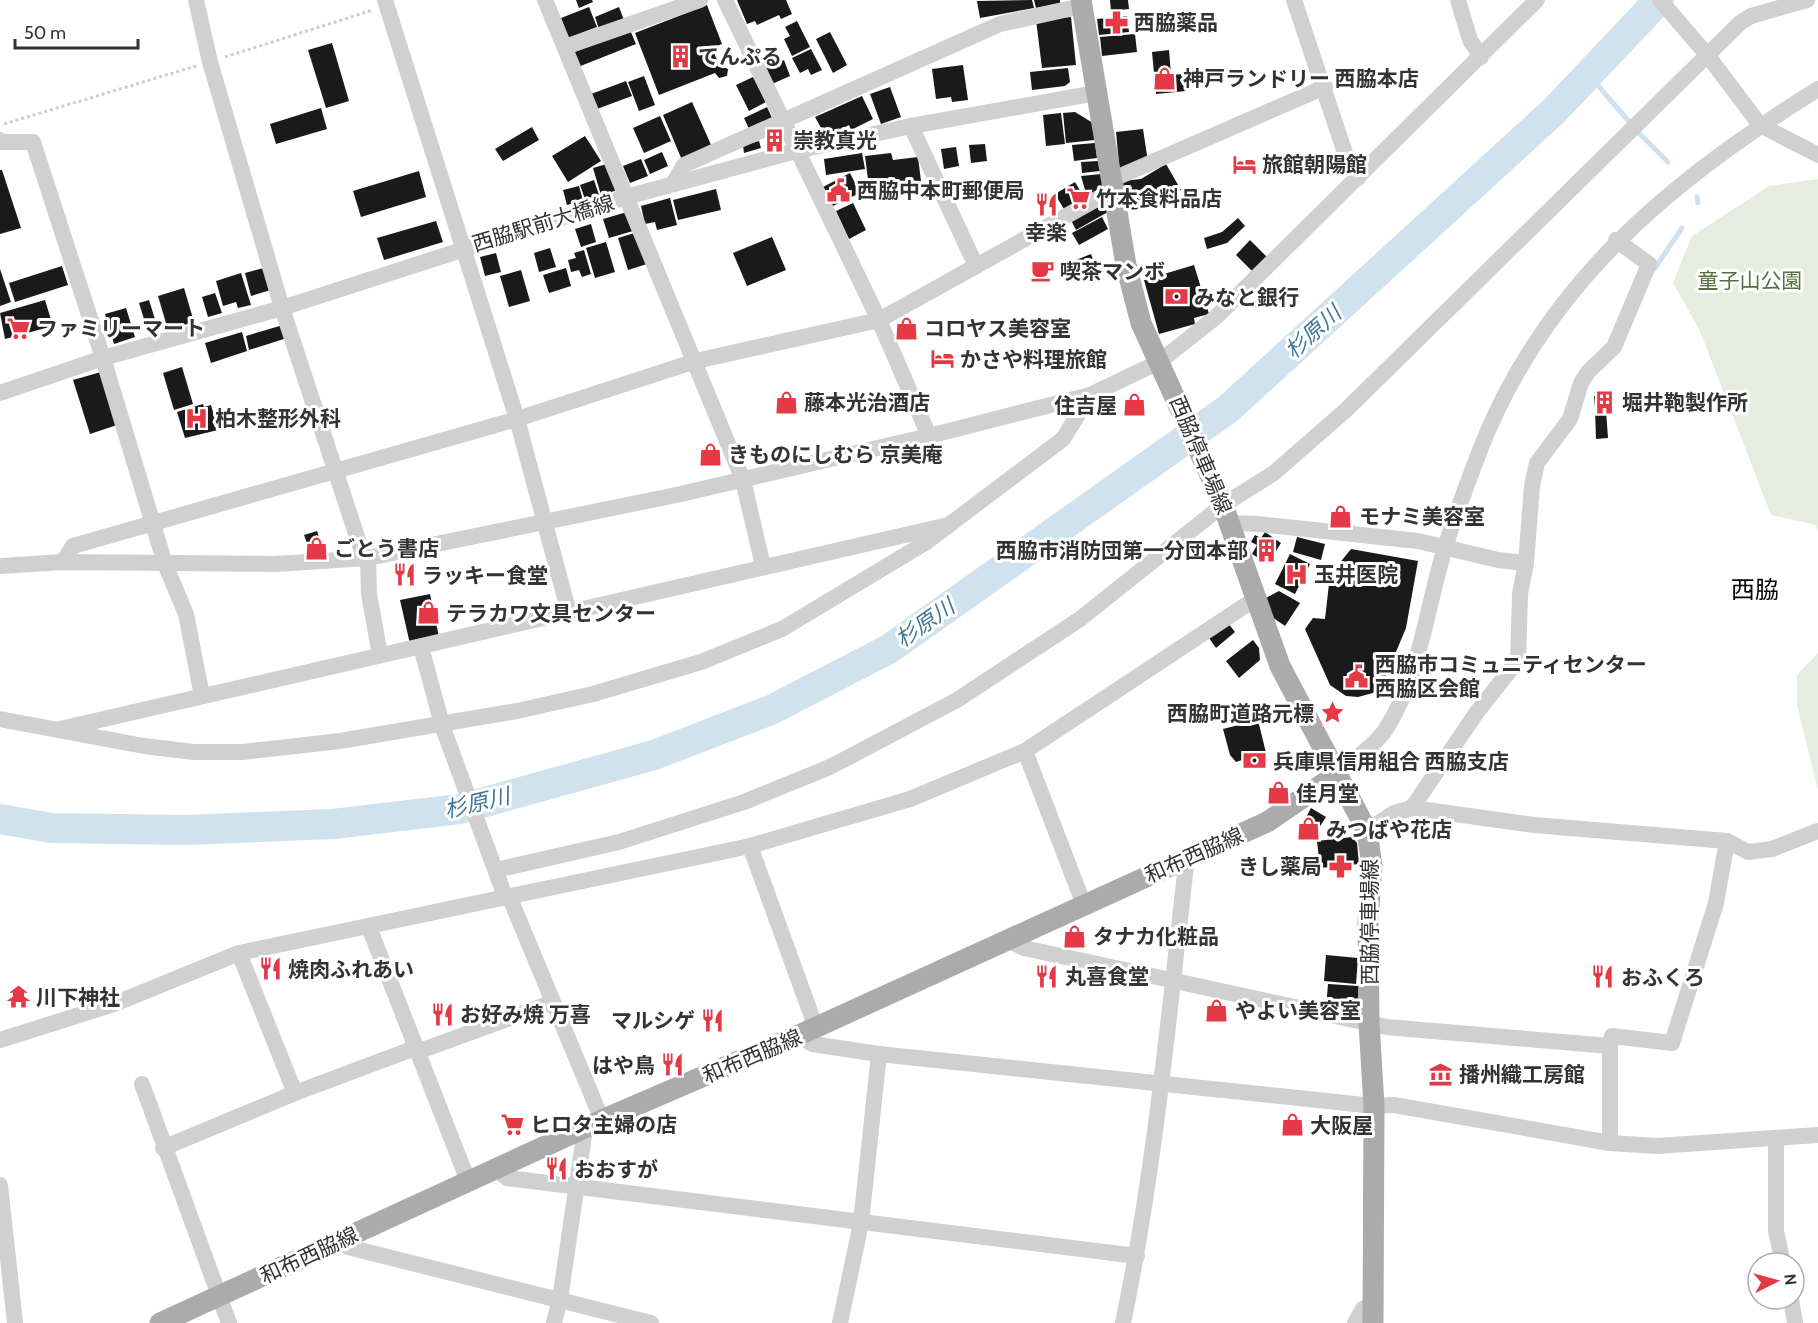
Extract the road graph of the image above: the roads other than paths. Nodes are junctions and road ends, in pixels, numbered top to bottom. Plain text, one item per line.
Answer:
1 (196, 0) edge
2 (386, 0) edge
3 (545, 0) edge
4 (700, 0) edge
5 (725, 0) edge
6 (1294, 0) edge
7 (1458, 0) edge
8 (1537, 0) edge
9 (1660, 0) edge
10 (1807, 0) edge
11 (1082, 2) edge
12 (565, 47) junction
13 (1705, 52) junction
14 (1481, 57) junction
15 (1325, 87) junction
16 (1818, 89) edge
17 (1096, 93) junction
18 (783, 121) junction
19 (1760, 125) junction
20 (912, 126) junction
21 (0, 140) edge
22 (1814, 148) edge
23 (796, 151) junction
24 (1358, 178) junction
25 (674, 184) junction
26 (1112, 185) junction
27 (626, 197) junction
28 (1616, 240) junction
29 (464, 247) junction
30 (976, 266) junction
31 (282, 308) junction
32 (879, 320) junction
33 (103, 358) junction
34 (696, 361) junction
35 (1163, 368) junction
36 (0, 393) edge
37 (1090, 395) junction
38 (517, 419) junction
39 (929, 436) junction
40 (334, 470) junction
41 (743, 480) junction
42 (1224, 509) junction
43 (153, 522) junction
44 (546, 522) junction
45 (945, 526) junction
46 (1445, 548) junction
47 (366, 558) junction
48 (63, 562) junction
49 (1526, 562) junction
50 (165, 564) junction
51 (0, 566) edge
52 (763, 566) junction
53 (1255, 599) junction
54 (569, 613) junction
55 (421, 647) junction
56 (380, 655) junction
57 (202, 696) junction
58 (0, 719) edge
59 (442, 725) junction
60 (53, 731) junction
61 (1025, 751) junction
62 (1336, 775) junction
63 (1413, 808) junction
64 (1366, 831) junction
65 (1818, 831) edge
66 (1727, 841) junction
67 (750, 846) junction
68 (1186, 857) junction
69 (495, 867) junction
70 (508, 897) junction
71 (1084, 905) junction
72 (369, 927) junction
73 (1006, 939) junction
74 (239, 952) junction
75 (1172, 982) junction
76 (551, 1003) junction
77 (1370, 1023) junction
78 (808, 1031) junction
79 (0, 1040) edge
80 (1610, 1046) junction
81 (416, 1050) junction
82 (879, 1054) junction
83 (142, 1084) dead end
84 (1162, 1085) junction
85 (295, 1093) junction
86 (1374, 1106) junction
87 (593, 1125) junction
88 (1818, 1135) edge
89 (1776, 1140) junction
90 (1610, 1143) junction
91 (164, 1148) junction
92 (496, 1169) junction
93 (468, 1181) junction
94 (0, 1185) edge
95 (576, 1186) junction
96 (861, 1223) junction
97 (339, 1241) junction
98 (1780, 1251) edge
99 (1137, 1256) junction
100 (221, 1296) junction
101 (560, 1299) junction
102 (1373, 1314) edge
103 (15, 1323) edge
104 (160, 1323) edge
105 (229, 1323) edge
106 (554, 1323) edge
107 (651, 1323) edge
108 (840, 1323) edge
109 (1124, 1323) edge
110 (1355, 1323) edge

1 - 31 street
2 - 29 street
3 - 12 street
4 - 12 street
5 - 18 street
6 - 15 street
7 - 14 street
8 - 14 street
9 - 13 street
10 - 13 street
11 - 17 main road, 西脇停車場線
11 - 18 street
12 - 27 street
13 - 19 street
13 - 42 street
14 - 24 street
15 - 24 street
15 - 26 street
16 - 19 street
17 - 20 street, 西脇駅前大橋線
17 - 26 main road, 西脇停車場線
18 - 23 street
18 - 25 street
19 - 22 street
19 - 28 street
20 - 23 street, 西脇駅前大橋線
20 - 30 street
21 - 33 street
23 - 25 street, 西脇駅前大橋線
23 - 32 street
24 - 35 street
25 - 27 street, 西脇駅前大橋線
26 - 30 street
26 - 35 main road, 西脇停車場線
27 - 29 street, 西脇駅前大橋線
27 - 34 street
28 - 46 street
28 - 49 street
29 - 31 street, 西脇駅前大橋線
29 - 38 street
30 - 32 street
31 - 33 street, 西脇駅前大橋線
31 - 40 street
32 - 34 street
32 - 39 street
33 - 36 street, 西脇駅前大橋線
33 - 43 street
34 - 38 street
34 - 41 street
35 - 37 street
35 - 42 main road, 西脇停車場線
37 - 39 street
37 - 45 street
38 - 40 street
38 - 44 street
39 - 41 street
40 - 43 street
40 - 47 street
41 - 44 street
41 - 52 street
42 - 46 street
42 - 53 main road, 西脇停車場線
42 - 69 street
43 - 48 street
43 - 50 street
44 - 47 street
44 - 54 street
45 - 52 street
45 - 59 street
46 - 49 street
46 - 62 street
47 - 50 street
47 - 56 street
48 - 50 street
48 - 51 street
49 - 63 street
50 - 57 street
52 - 54 street
53 - 61 street
53 - 62 main road, 西脇停車場線
54 - 55 street
55 - 56 street
55 - 59 street
56 - 57 street
57 - 60 street
58 - 60 street
59 - 60 street
59 - 69 street
61 - 67 street
61 - 71 street
62 - 64 main road, 西脇停車場線
62 - 68 main road, 和布西脇線
63 - 64 street
63 - 66 street
64 - 77 main road, 西脇停車場線
65 - 66 street
66 - 80 street
67 - 70 street
67 - 78 street
68 - 71 main road, 和布西脇線
68 - 75 street
69 - 70 street
70 - 72 street
70 - 76 street
71 - 73 main road, 和布西脇線
72 - 74 street
72 - 81 street
73 - 75 street
73 - 78 main road, 和布西脇線
74 - 79 street
74 - 85 street
75 - 77 street
75 - 84 street
76 - 81 street
76 - 87 street
77 - 80 street
77 - 86 main road, 西脇停車場線
78 - 82 street
78 - 87 main road, 和布西脇線
80 - 90 street
81 - 85 street
81 - 93 street
82 - 84 street
82 - 96 street
83 - 91 street
84 - 86 street
84 - 99 street
85 - 91 street
86 - 90 street
86 - 102 main road, 西脇停車場線
87 - 92 main road, 和布西脇線
87 - 95 street
88 - 89 street
89 - 90 street
89 - 98 street
91 - 100 street
92 - 93 main road, 和布西脇線
92 - 95 street
93 - 97 main road, 和布西脇線
94 - 103 street
95 - 96 street
95 - 101 street
96 - 99 street
96 - 108 street
97 - 100 main road, 和布西脇線
97 - 101 street
99 - 109 street
100 - 104 main road, 和布西脇線
100 - 105 street
101 - 106 street
101 - 107 street
102 - 110 street

